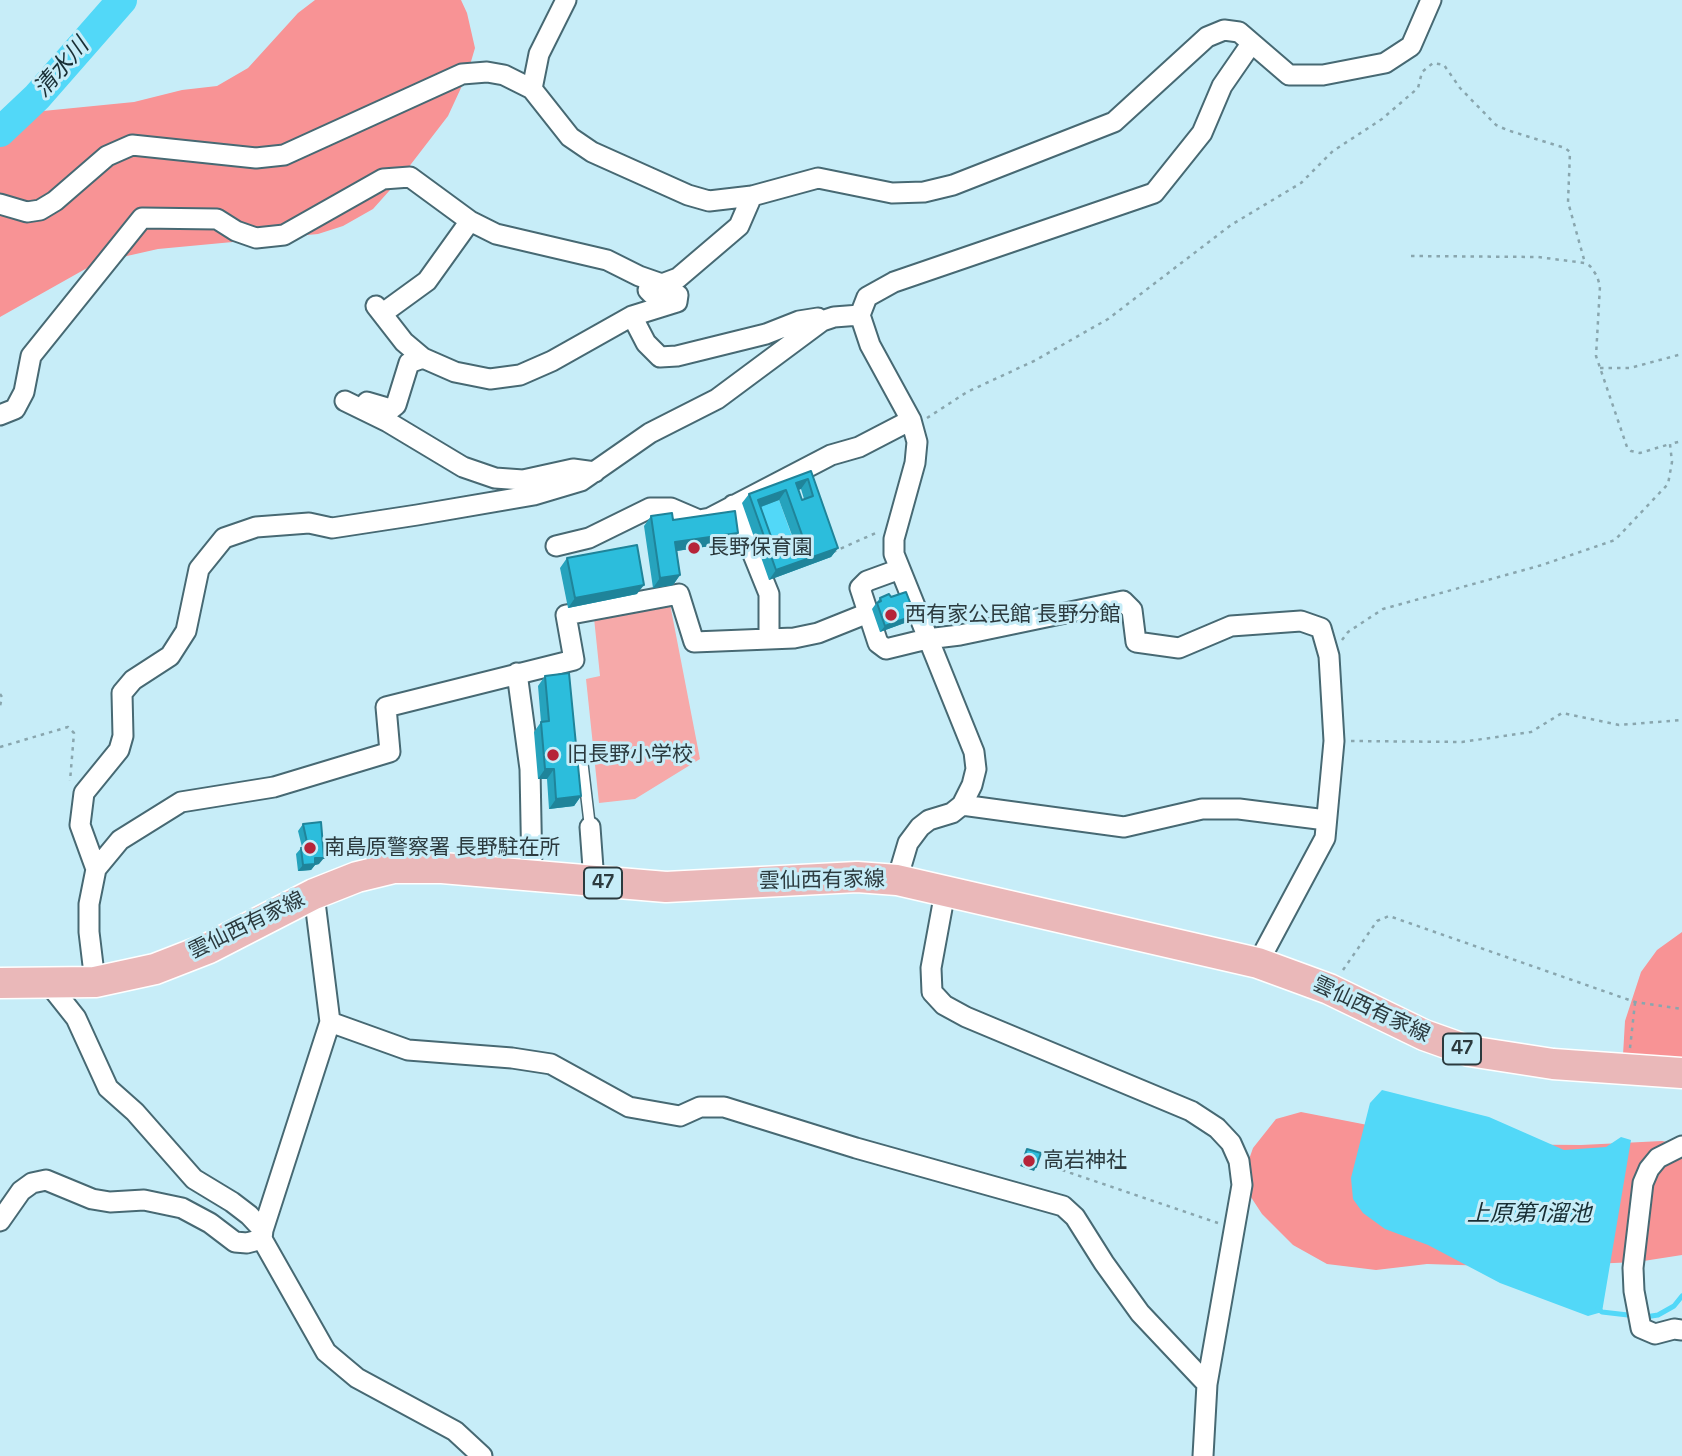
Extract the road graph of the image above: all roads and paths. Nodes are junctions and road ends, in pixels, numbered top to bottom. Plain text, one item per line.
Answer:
1 (566, 0) edge
2 (1431, 0) edge
3 (1251, 44) junction
4 (532, 89) junction
5 (752, 196) junction
6 (0, 204) edge
7 (470, 221) junction
8 (1410, 256) dead end
9 (1585, 263) junction
10 (639, 276) junction
11 (860, 315) junction
12 (632, 316) junction
13 (822, 321) junction
14 (1682, 354) edge
15 (423, 358) junction
16 (1600, 368) junction
17 (0, 415) edge
18 (912, 424) junction
19 (1682, 441) edge
20 (1670, 444) junction
21 (595, 472) junction
22 (733, 505) junction
23 (898, 523) junction
24 (556, 546) dead end
25 (830, 553) edge
26 (900, 569) junction
27 (868, 613) junction
28 (769, 639) junction
29 (927, 639) junction
30 (1329, 656) junction
31 (517, 673) junction
32 (0, 694) edge
33 (0, 706) edge
34 (1682, 720) edge
35 (1334, 741) junction
36 (0, 747) edge
37 (581, 751) dead end
38 (71, 788) dead end
39 (962, 804) junction
40 (1326, 820) junction
41 (590, 827) joint
42 (96, 869) junction
43 (532, 876) junction
44 (897, 880) junction
45 (594, 882) junction
46 (945, 892) junction
47 (314, 894) junction
48 (1258, 963) junction
49 (95, 982) junction
50 (0, 984) edge
51 (49, 984) junction
52 (1329, 989) junction
53 (1635, 1002) junction
54 (1682, 1009) edge
55 (330, 1022) junction
56 (1628, 1069) junction
57 (1682, 1073) edge
58 (1682, 1146) edge
59 (1062, 1170) dead end
60 (0, 1221) edge
61 (1234, 1228) junction
62 (262, 1235) junction
63 (1682, 1330) edge
64 (1207, 1384) junction
65 (482, 1456) edge
66 (1203, 1456) edge

1 - 4 street
2 - 3 street
3 - 5 street
3 - 11 street
4 - 5 street
4 - 6 street
5 - 10 street
7 - 10 street
7 - 15 street
7 - 17 street
8 - 9 path
9 - 16 path
9 - 18 path
10 - 12 street
11 - 13 street
11 - 18 street
12 - 13 street
12 - 15 street
13 - 21 street
14 - 16 path
15 - 21 street
16 - 20 path
18 - 22 street
18 - 23 street
19 - 20 path
20 - 30 path
21 - 42 street
22 - 24 street
22 - 28 street
23 - 25 path
23 - 26 street
26 - 27 street
26 - 29 street
27 - 28 street
27 - 29 street
28 - 31 street
29 - 30 street
29 - 39 street
30 - 35 street
31 - 42 street
31 - 43 street
32 - 33 path
34 - 35 path
35 - 40 street
36 - 38 path
37 - 41 lane
39 - 40 street
39 - 44 street
40 - 48 street
41 - 45 street
42 - 49 street
43 - 45 main road, 雲仙西有家線 / 47
43 - 47 main road, 雲仙西有家線 / 47
44 - 45 main road, 雲仙西有家線 / 47
44 - 46 main road, 雲仙西有家線 / 47
46 - 48 main road, 雲仙西有家線 / 47
46 - 61 street
47 - 49 main road, 雲仙西有家線 / 47
47 - 55 street
48 - 52 main road, 雲仙西有家線 / 47
49 - 51 main road, 雲仙西有家線 / 47
50 - 51 main road, 雲仙西有家線 / 47
51 - 62 street
52 - 53 path
52 - 56 main road, 雲仙西有家線 / 47
53 - 54 path
53 - 56 path
55 - 62 street
55 - 64 street
56 - 57 main road, 雲仙西有家線 / 47
58 - 63 street
59 - 61 path
60 - 62 street
61 - 64 street
62 - 65 street
64 - 66 street

